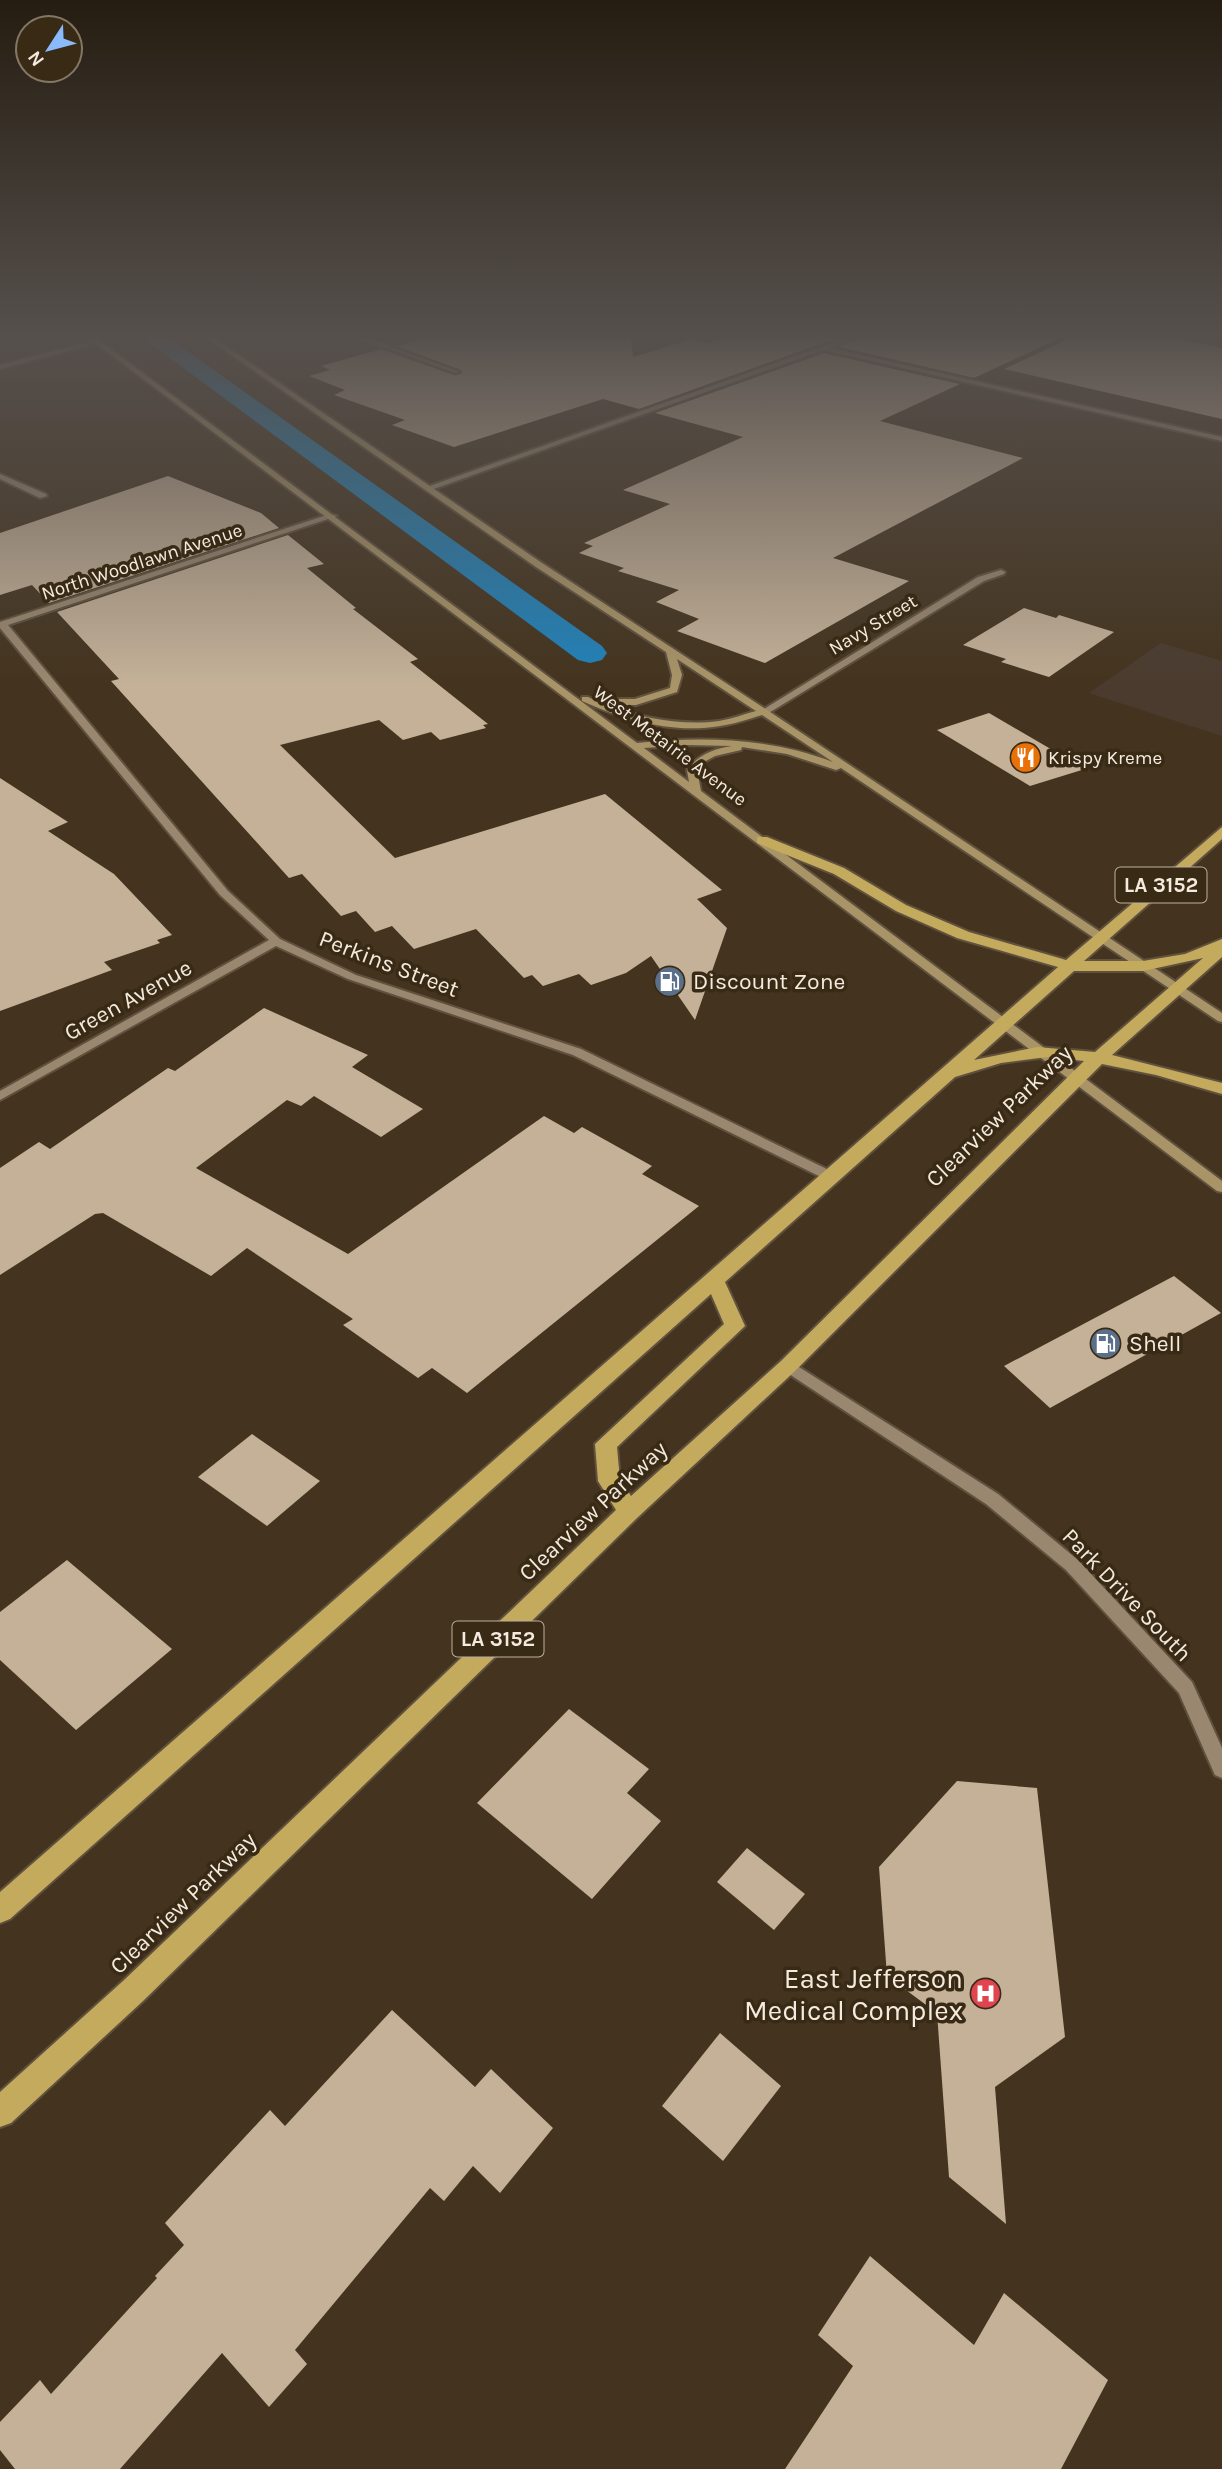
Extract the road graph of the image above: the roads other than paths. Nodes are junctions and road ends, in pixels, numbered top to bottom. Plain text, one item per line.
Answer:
1 (248, 453) edge
2 (377, 453) edge
3 (526, 453) edge
4 (0, 476) edge
5 (428, 488) junction
6 (43, 496) dead end
7 (333, 516) junction
8 (1001, 572) dead end
9 (1, 625) edge
10 (670, 650) junction
11 (559, 686) junction
12 (593, 703) junction
13 (764, 712) junction
14 (753, 745) junction
15 (638, 746) junction
16 (863, 778) junction
17 (696, 790) junction
18 (1222, 831) edge
19 (762, 840) junction
20 (1101, 939) junction
21 (276, 941) junction
22 (1222, 943) edge
23 (1222, 948) edge
24 (1070, 966) junction
25 (1143, 967) junction
26 (1179, 989) junction
27 (1222, 1018) edge
28 (1006, 1023) junction
29 (1045, 1052) junction
30 (1097, 1059) junction
31 (1077, 1076) junction
32 (942, 1080) junction
33 (1222, 1089) edge
34 (0, 1096) edge
35 (832, 1177) junction
36 (1222, 1188) edge
37 (713, 1277) junction
38 (788, 1366) junction
39 (629, 1512) junction
40 (1222, 1769) edge
41 (0, 1910) edge
42 (0, 2112) edge

1 - 7 main road, West Metairie Avenue
2 - 5 main road
3 - 5 street
4 - 6 street
5 - 10 main road
7 - 9 street, North Woodlawn Avenue
7 - 11 main road, West Metairie Avenue
8 - 13 street, Navy Street
9 - 21 street, Perkins Street
10 - 12 main road
10 - 13 main road
11 - 12 main road
11 - 15 main road, West Metairie Avenue
12 - 13 main road
13 - 16 main road
14 - 15 main road
14 - 16 main road
14 - 17 main road
15 - 17 main road, West Metairie Avenue
16 - 20 main road
17 - 19 main road, West Metairie Avenue
18 - 20 highway, LA 3152
19 - 24 highway
19 - 28 main road, West Metairie Avenue
20 - 24 highway, LA 3152
20 - 25 main road
21 - 34 street, Green Avenue
21 - 35 street, Perkins Street
22 - 25 highway
23 - 26 highway, Clearview Parkway / LA 3152
24 - 25 highway
24 - 28 highway, LA 3152
25 - 26 main road
26 - 27 main road
26 - 30 highway, Clearview Parkway / LA 3152
28 - 29 main road, West Metairie Avenue
28 - 32 highway, LA 3152
29 - 30 highway
29 - 31 main road, West Metairie Avenue
29 - 32 highway
30 - 31 highway, Clearview Parkway / LA 3152
30 - 33 highway
31 - 36 main road, West Metairie Avenue
31 - 38 highway, Clearview Parkway / LA 3152
32 - 35 highway, LA 3152
35 - 37 highway, LA 3152
37 - 39 highway
37 - 41 highway, LA 3152
38 - 39 highway, Clearview Parkway / LA 3152
38 - 40 street, Park Drive South
39 - 42 highway, Clearview Parkway / LA 3152

